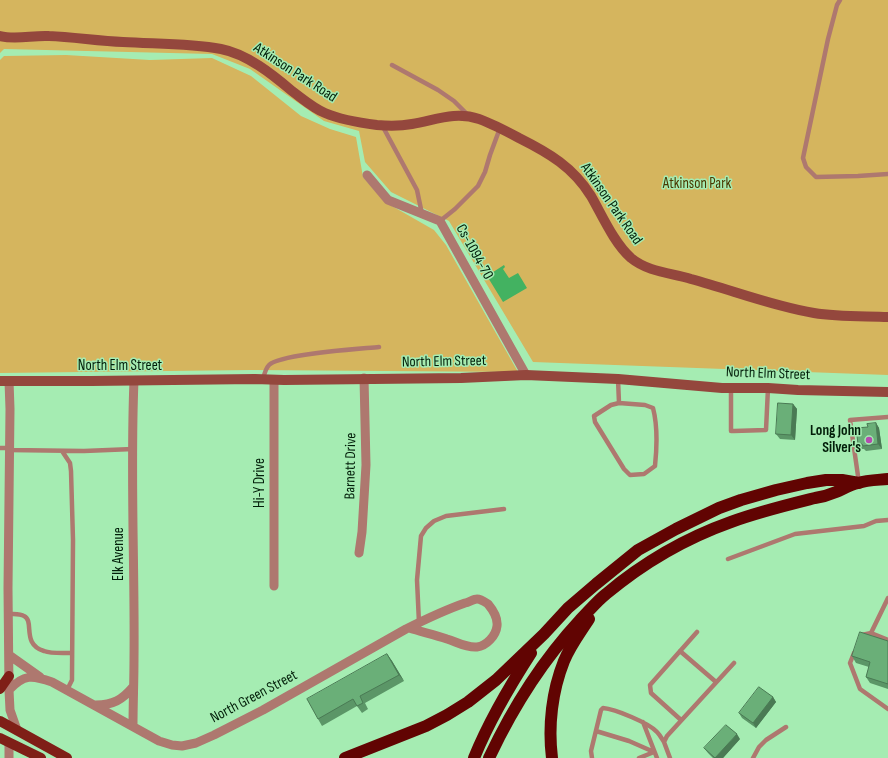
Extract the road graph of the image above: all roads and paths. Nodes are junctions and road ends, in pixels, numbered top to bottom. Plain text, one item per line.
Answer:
1 (840, 0) edge
2 (0, 36) edge
3 (392, 65) dead end
4 (469, 116) junction
5 (382, 125) junction
6 (500, 128) junction
7 (888, 174) edge
8 (367, 175) dead end
9 (422, 214) junction
10 (440, 221) junction
11 (888, 317) edge
12 (379, 347) dead end
13 (526, 375) junction
14 (364, 378) junction
15 (263, 379) junction
16 (618, 379) junction
17 (274, 380) junction
18 (4, 381) edge
19 (134, 381) junction
20 (731, 388) junction
21 (768, 388) junction
22 (888, 392) edge
23 (619, 403) junction
24 (888, 417) edge
25 (6, 449) edge
26 (133, 449) junction
27 (62, 451) junction
28 (888, 479) edge
29 (859, 483) junction
30 (504, 509) dead end
31 (888, 520) edge
32 (359, 553) dead end
33 (728, 559) dead end
34 (274, 586) dead end
35 (605, 595) junction
36 (888, 598) edge
37 (8, 614) junction
38 (419, 623) junction
39 (409, 628) junction
40 (697, 632) dead end
41 (871, 633) junction
42 (544, 634) junction
43 (888, 640) edge
44 (859, 642) edge
45 (856, 649) edge
46 (680, 651) junction
47 (72, 653) junction
48 (9, 655) junction
49 (734, 663) dead end
50 (7, 676) joint
51 (42, 678) junction
52 (716, 682) junction
53 (133, 687) junction
54 (4, 690) edge
55 (67, 690) junction
56 (96, 705) junction
57 (888, 709) edge
58 (681, 720) junction
59 (0, 721) edge
60 (643, 722) junction
61 (133, 726) junction
62 (786, 727) dead end
63 (17, 730) junction
64 (596, 731) junction
65 (4, 740) edge
66 (664, 742) junction
67 (654, 752) junction
68 (9, 758) edge
69 (41, 758) edge
70 (67, 758) edge
71 (345, 758) edge
72 (474, 758) edge
73 (489, 758) edge
74 (552, 758) edge
75 (592, 758) edge
76 (639, 758) edge
77 (657, 758) edge
78 (670, 758) edge
79 (753, 758) edge

1 - 7 lane
2 - 5 street, Atkinson Park Road
3 - 4 lane
4 - 5 street, Atkinson Park Road
4 - 6 street, Atkinson Park Road
5 - 9 lane
6 - 10 lane
6 - 11 street, Atkinson Park Road
8 - 9 street, Cs-1094-70
9 - 10 street, Cs-1094-70
10 - 13 street, Cs-1094-70
12 - 15 lane
13 - 14 street, North Elm Street
13 - 16 street, North Elm Street
14 - 17 street, North Elm Street
14 - 32 street, Barnett Drive
15 - 17 street, North Elm Street
15 - 19 street, North Elm Street
16 - 20 street, North Elm Street
16 - 23 lane
17 - 34 street, Hi-Y Drive
18 - 19 street, North Elm Street
18 - 25 street
19 - 26 street, Elk Avenue
20 - 21 street, North Elm Street
20 - 21 lane
21 - 22 street, North Elm Street
23 - 23 lane
24 - 29 lane
25 - 27 lane
25 - 37 street
26 - 27 lane
26 - 53 street, Elk Avenue
27 - 47 lane
28 - 29 highway
29 - 35 highway
29 - 42 highway
30 - 38 lane
31 - 33 lane
35 - 73 highway
35 - 74 highway
36 - 41 lane
37 - 47 lane
37 - 48 street
38 - 39 street, North Green Street
38 - 39 street, North Green Street
39 - 61 street, North Green Street
40 - 46 lane
41 - 43 lane
41 - 44 lane
42 - 71 highway
42 - 72 highway
45 - 57 lane
46 - 52 lane
46 - 58 lane
47 - 55 lane
48 - 50 street
48 - 51 street, North Green Street
49 - 52 lane
50 - 54 main road
51 - 54 street, North Green Street
51 - 55 street, North Green Street
52 - 58 lane
53 - 56 street
53 - 61 street, Elk Avenue
54 - 63 street
55 - 56 street, North Green Street
56 - 61 street, North Green Street
58 - 66 lane
59 - 63 main road
60 - 64 lane
60 - 66 lane
60 - 67 lane
62 - 79 lane
63 - 70 main road
64 - 67 lane
64 - 75 lane
65 - 68 street
65 - 69 main road
66 - 78 lane
67 - 76 lane
67 - 77 lane

